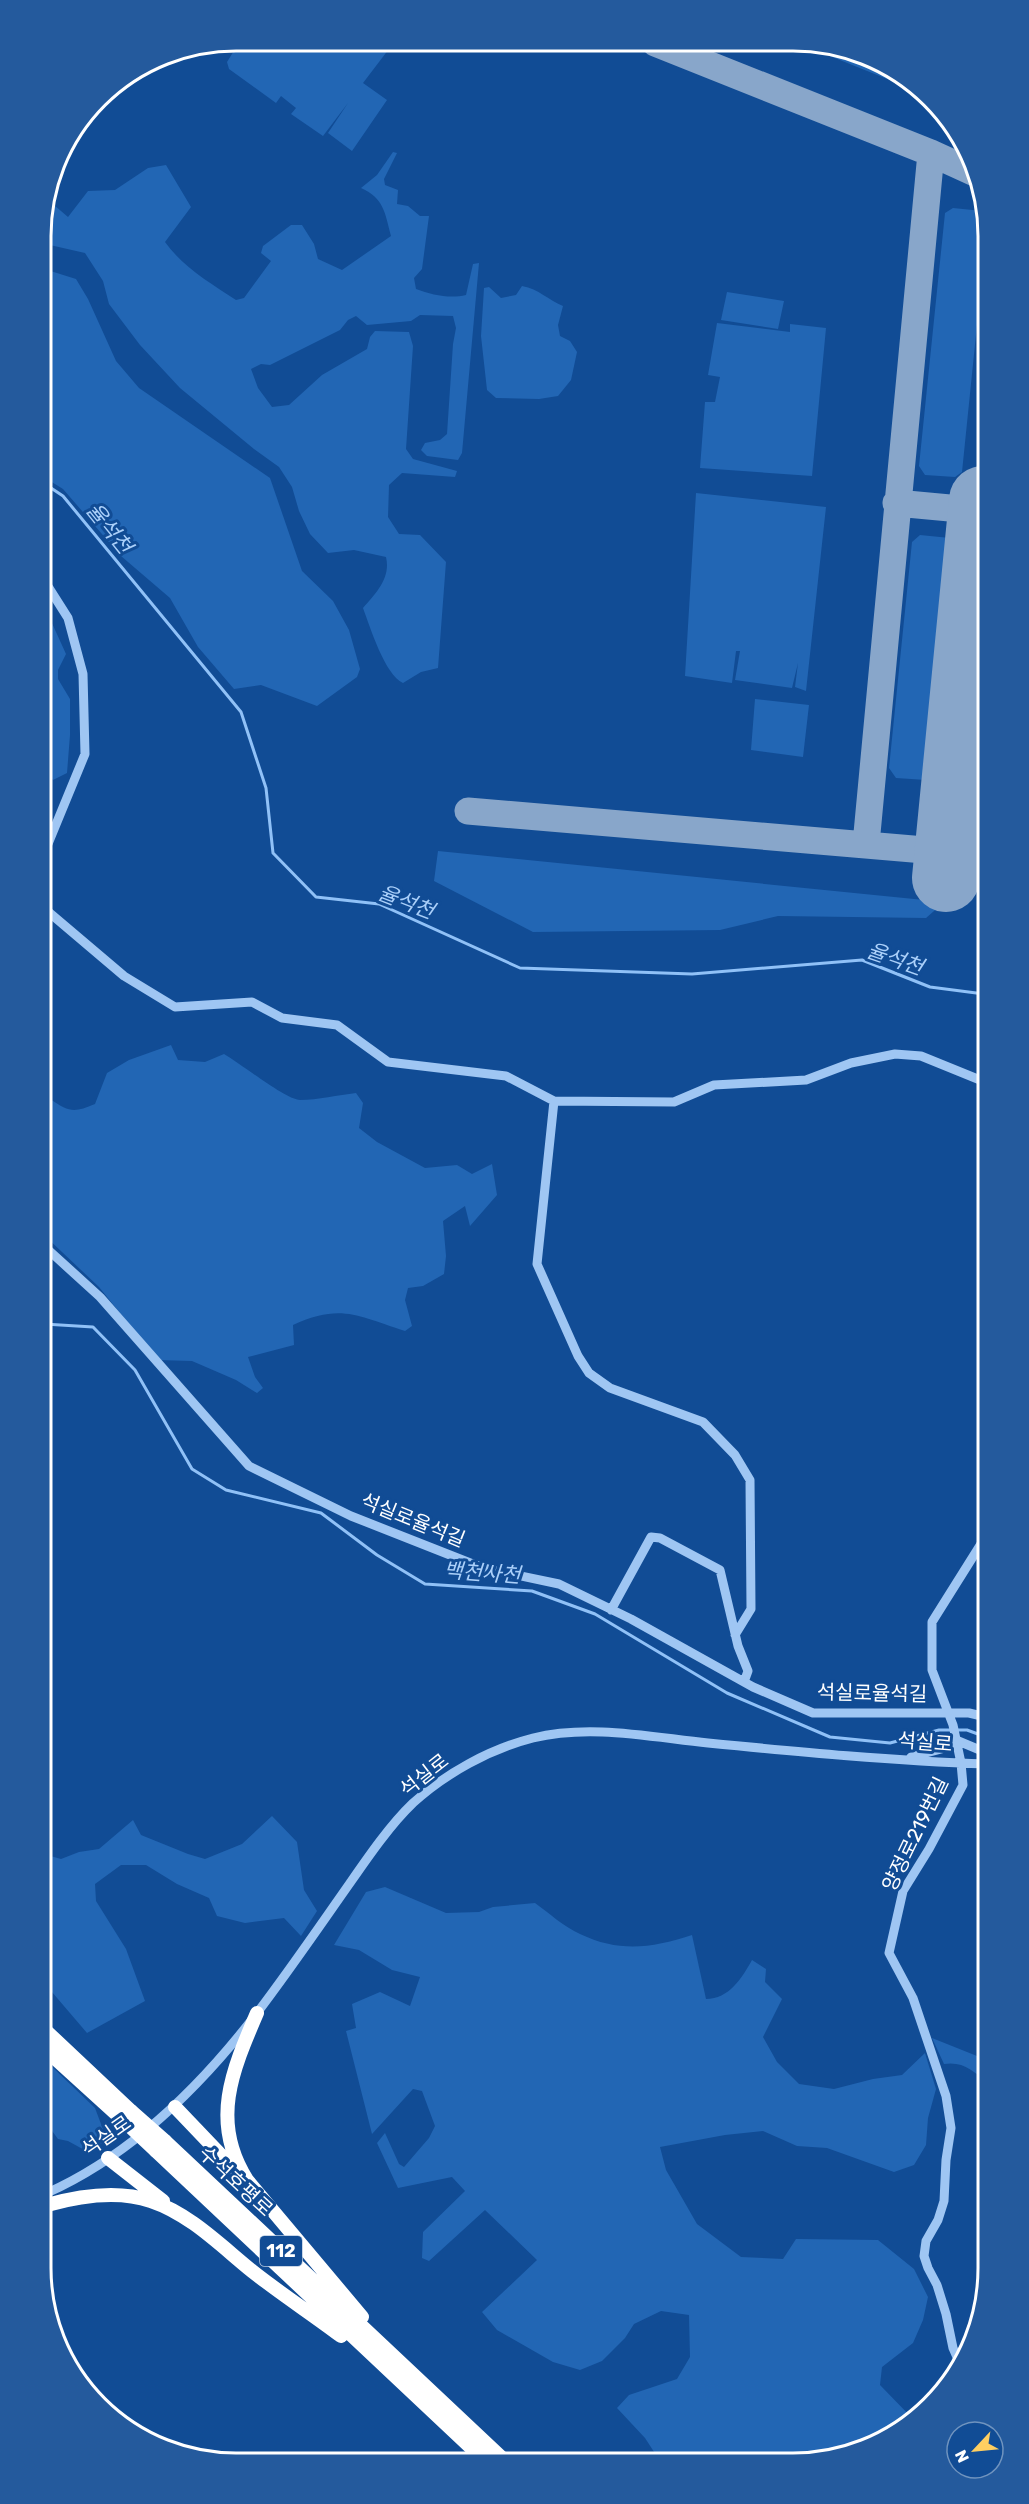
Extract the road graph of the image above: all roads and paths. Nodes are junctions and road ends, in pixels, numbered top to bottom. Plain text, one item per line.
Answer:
1 (51, 591) edge
2 (51, 837) edge
3 (51, 914) edge
4 (978, 1079) edge
5 (554, 1101) junction
6 (51, 1252) edge
7 (978, 1549) edge
8 (611, 1610) junction
9 (735, 1635) junction
10 (744, 1682) junction
11 (949, 1713) junction
12 (978, 1715) edge
13 (955, 1738) junction
14 (978, 1749) edge
15 (903, 1759) junction
16 (961, 1763) junction
17 (978, 1764) edge
18 (257, 2013) junction
19 (51, 2036) edge
20 (51, 2054) edge
21 (175, 2107) junction
22 (127, 2116) junction
23 (108, 2158) junction
24 (247, 2180) junction
25 (51, 2191) edge
26 (51, 2204) edge
27 (180, 2214) junction
28 (956, 2355) edge
29 (393, 2365) junction
30 (478, 2453) edge
31 (496, 2453) edge

1 - 2 street
3 - 5 street
4 - 5 street
5 - 9 street
6 - 8 street, 석실로율석길
7 - 11 street, 양정로219번길
8 - 9 street
8 - 10 street, 석실로율석길
9 - 10 street
10 - 11 street, 석실로율석길
11 - 12 street, 석실로율석길
11 - 13 street, 양정로219번길
13 - 14 street
13 - 15 street
13 - 16 street, 양정로219번길
15 - 16 street, 석실로
15 - 18 street, 석실로
16 - 17 street, 석실로
16 - 28 street, 양정로219번길
18 - 21 street, 석실로
18 - 24 highway
19 - 22 highway, 수석호평로 / 112
20 - 22 highway, 수석호평로 / 112
21 - 23 street, 석실로
21 - 24 highway
22 - 29 highway, 수석호평로 / 112, bridge
23 - 25 street, 석실로
23 - 27 highway
24 - 29 highway
26 - 27 highway
27 - 29 highway
29 - 30 highway, 수석호평로 / 112
29 - 31 highway, 수석호평로 / 112

